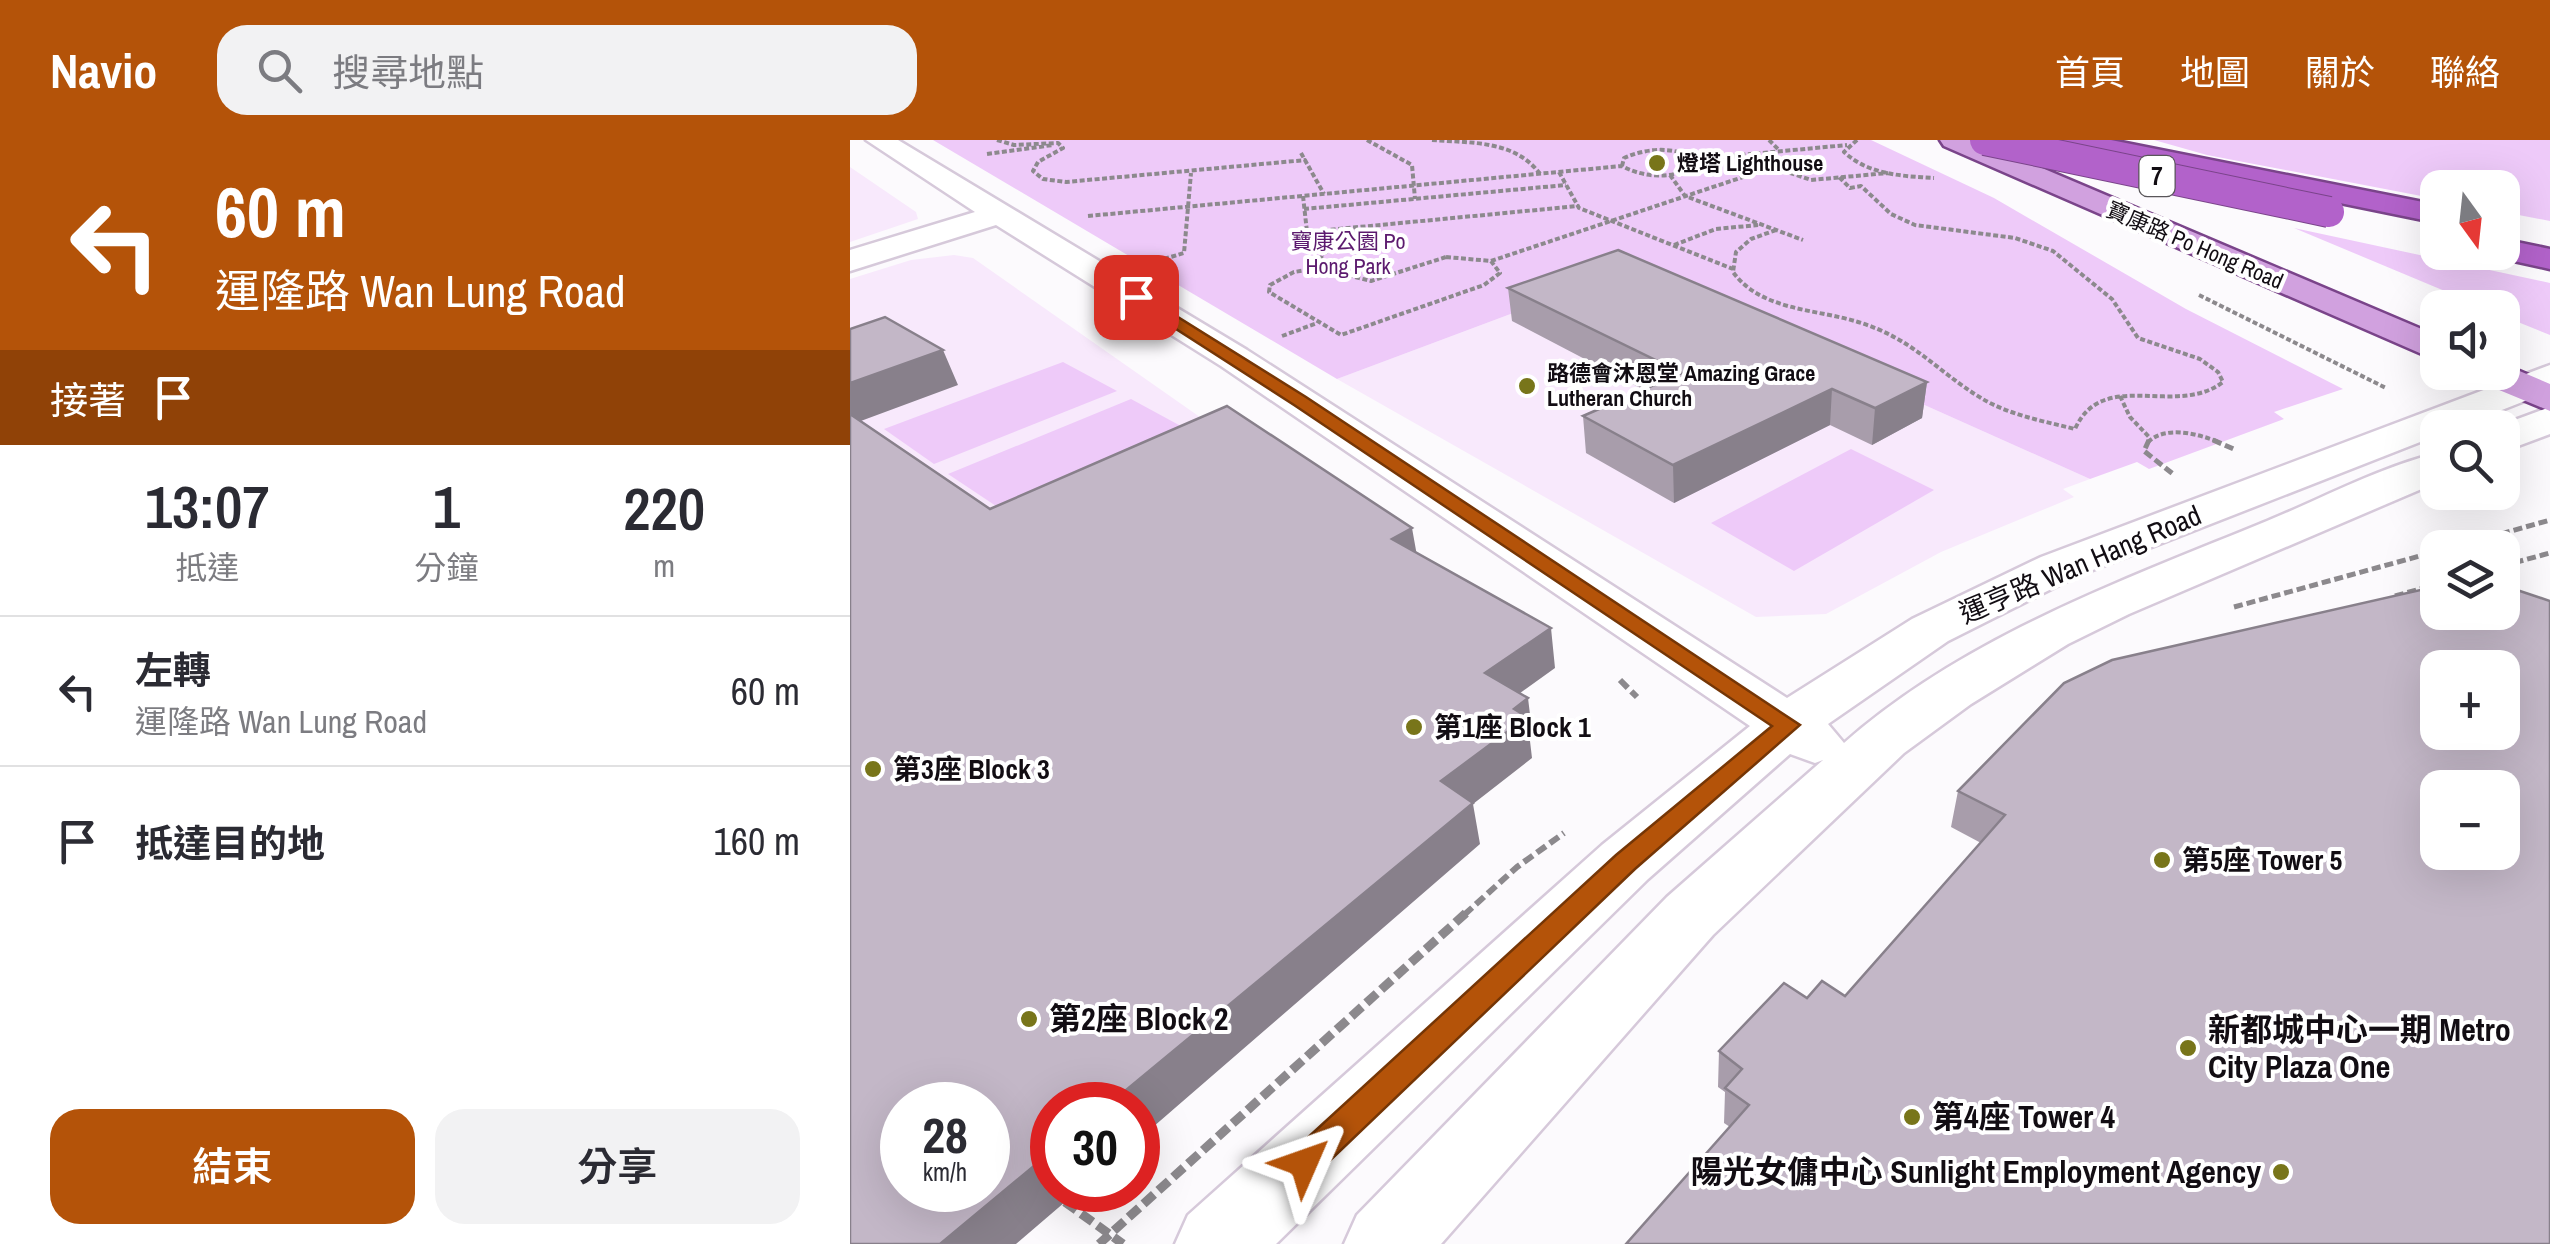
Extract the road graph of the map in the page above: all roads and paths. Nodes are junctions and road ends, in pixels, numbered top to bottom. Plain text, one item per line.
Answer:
1 (879, 140) edge
2 (997, 140) edge
3 (1367, 140) edge
4 (1432, 140) edge
5 (1769, 140) edge
6 (1856, 140) edge
7 (1953, 140) edge
8 (1985, 140) edge
9 (2012, 140) edge
10 (2070, 140) edge
11 (1058, 143) junction
12 (1848, 146) junction
13 (1781, 152) junction
14 (981, 153) dead end
15 (1301, 153) dead end
16 (1698, 159) junction
17 (1306, 160) junction
18 (1622, 166) junction
19 (1559, 172) junction
20 (1191, 173) junction
21 (1888, 173) junction
22 (1540, 174) junction
23 (1670, 175) junction
24 (1838, 178) junction
25 (1933, 178) dead end
26 (1566, 185) junction
27 (1410, 186) junction
28 (1324, 194) junction
29 (1304, 196) junction
30 (1685, 196) junction
31 (1414, 199) junction
32 (1188, 206) junction
33 (1578, 206) junction
34 (1304, 210) junction
35 (2420, 210) edge
36 (1001, 214) junction
37 (1082, 216) dead end
38 (1611, 220) junction
39 (1762, 224) junction
40 (1365, 226) junction
41 (1776, 230) junction
42 (2420, 231) edge
43 (2520, 231) edge
44 (2550, 237) edge
45 (1803, 240) dead end
46 (1673, 245) junction
47 (2520, 253) edge
48 (2550, 259) edge
49 (850, 261) edge
50 (1492, 261) junction
51 (1145, 264) dead end
52 (1318, 268) junction
53 (1733, 269) junction
54 (2420, 309) dead end
55 (1318, 323) junction
56 (1272, 339) dead end
57 (2420, 342) edge
58 (2535, 386) edge
59 (2120, 396) junction
60 (2520, 410) edge
61 (2150, 438) junction
62 (2238, 452) dead end
63 (2420, 474) edge
64 (2174, 475) dead end
65 (2550, 520) edge
66 (2515, 530) edge
67 (2550, 553) edge
68 (2420, 556) edge
69 (2520, 561) edge
70 (2420, 589) edge
71 (2381, 600) edge
72 (2227, 609) dead end
73 (1788, 725) junction
74 (1851, 766) junction
75 (1570, 828) dead end
76 (1079, 1212) edge
77 (1099, 1244) edge
78 (1123, 1244) edge
79 (1217, 1244) edge
80 (1386, 1244) edge

1 - 36 street
2 - 11 path
3 - 27 path
4 - 22 path
5 - 13 path
6 - 12 path
7 - 57 main road, 寶康路 Po Hong Road
8 - 42 highway, 7, bridge
9 - 54 main road, 寶康路 Po Hong Road
10 - 35 highway, 7
11 - 14 path
11 - 20 path
12 - 13 path
12 - 21 path
13 - 16 path
15 - 17 path
16 - 18 path
16 - 23 path
17 - 20 path
17 - 28 path
18 - 19 path
18 - 23 path
19 - 22 path
19 - 26 path
20 - 32 path
21 - 24 path
21 - 25 path
22 - 27 path
23 - 30 path
24 - 30 path
24 - 59 path
26 - 31 path
26 - 33 path
27 - 28 path
27 - 31 path
28 - 29 path
29 - 32 path
29 - 34 path
30 - 38 path
30 - 39 path
31 - 34 path
32 - 37 path
32 - 51 path
33 - 38 path
33 - 40 path
34 - 40 path
36 - 49 street
36 - 73 street
38 - 46 path
38 - 50 path
39 - 41 path
39 - 46 path
40 - 52 path
41 - 45 path
41 - 53 path
43 - 44 highway
46 - 53 path
47 - 48 highway
50 - 52 path
50 - 55 path
52 - 55 path
53 - 59 path
55 - 56 path
58 - 60 street
58 - 73 street, 運亨路 Wan Hang Road
59 - 61 path
61 - 62 path
61 - 64 path
63 - 74 street, 運亨路 Wan Hang Road
65 - 66 path
67 - 69 path
68 - 72 path
70 - 71 path
73 - 74 street
73 - 79 street, 運亨路 Wan Hang Road
74 - 80 street, 運亨路 Wan Hang Road
75 - 77 path
76 - 78 path, bridge

